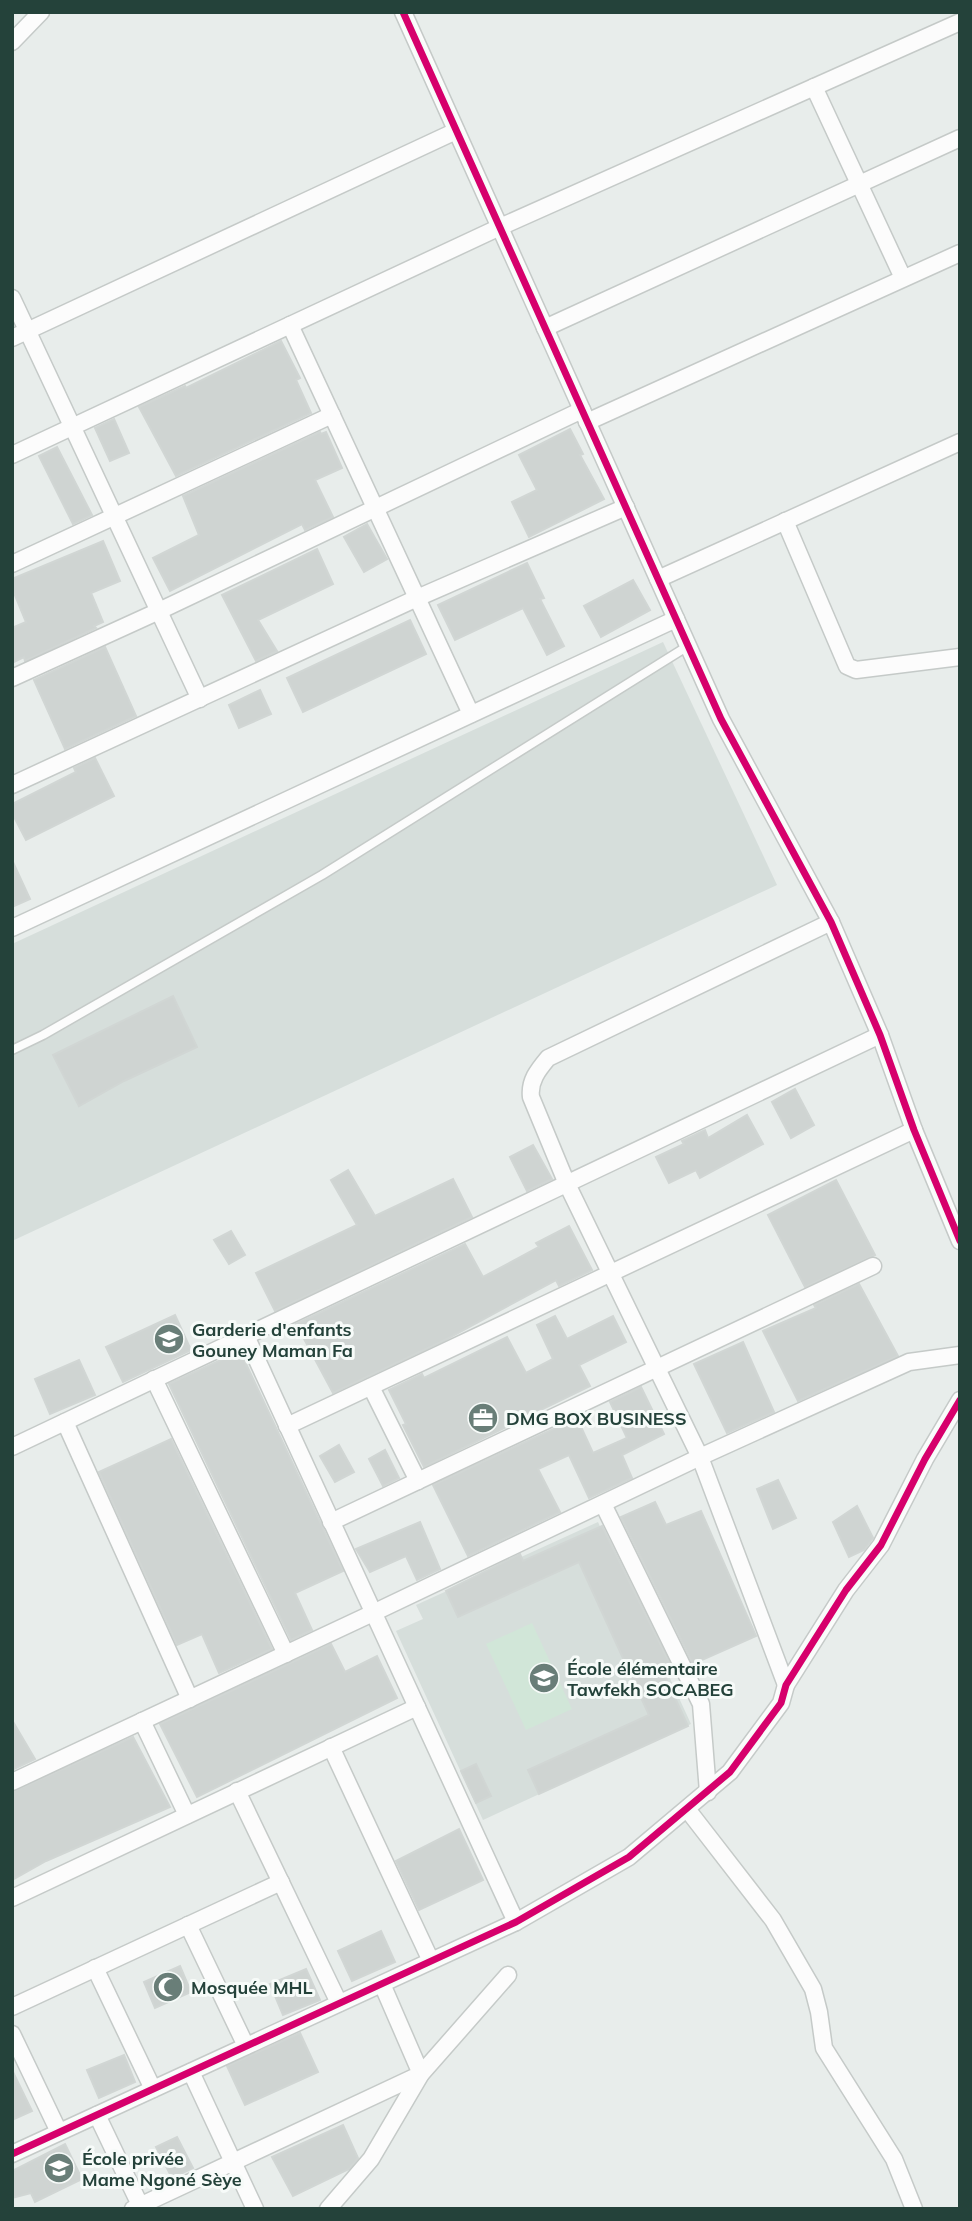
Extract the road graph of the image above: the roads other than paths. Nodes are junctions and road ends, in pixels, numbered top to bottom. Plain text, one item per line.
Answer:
1 (41, 12) edge
2 (403, 12) edge
3 (960, 22) edge
4 (12, 42) edge
5 (814, 87) junction
6 (456, 131) junction
7 (960, 138) edge
8 (859, 184) junction
9 (500, 227) junction
10 (960, 253) edge
11 (903, 278) junction
12 (12, 298) edge
13 (290, 325) junction
14 (545, 328) junction
15 (28, 331) junction
16 (12, 338) edge
17 (332, 415) junction
18 (585, 416) junction
19 (72, 426) junction
20 (960, 442) edge
21 (12, 455) edge
22 (626, 507) junction
23 (375, 508) junction
24 (115, 516) junction
25 (785, 521) junction
26 (12, 564) edge
27 (658, 579) junction
28 (417, 598) junction
29 (159, 611) junction
30 (676, 619) junction
31 (688, 646) junction
32 (960, 657) edge
33 (12, 678) edge
34 (201, 699) junction
35 (471, 714) junction
36 (12, 785) edge
37 (831, 922) junction
38 (12, 928) edge
39 (880, 1035) junction
40 (12, 1050) edge
41 (914, 1130) junction
42 (567, 1184) junction
43 (960, 1241) edge
44 (873, 1266) dead end
45 (611, 1273) junction
46 (246, 1336) junction
47 (960, 1355) edge
48 (657, 1368) junction
49 (154, 1379) junction
50 (370, 1387) junction
51 (960, 1400) edge
52 (65, 1422) junction
53 (287, 1426) junction
54 (12, 1447) edge
55 (700, 1457) junction
56 (418, 1481) junction
57 (603, 1504) junction
58 (331, 1522) junction
59 (373, 1613) junction
60 (286, 1654) junction
61 (786, 1685) junction
62 (190, 1699) junction
63 (417, 1707) junction
64 (142, 1721) junction
65 (331, 1747) junction
66 (12, 1782) edge
67 (237, 1791) junction
68 (708, 1792) junction
69 (687, 1810) junction
70 (187, 1815) junction
71 (281, 1882) junction
72 (12, 1898) edge
73 (516, 1922) junction
74 (188, 1925) junction
75 (432, 1961) junction
76 (95, 1968) junction
77 (508, 1975) dead end
78 (382, 1984) junction
79 (339, 2003) junction
80 (12, 2007) edge
81 (12, 2034) edge
82 (246, 2046) junction
83 (191, 2072) junction
84 (421, 2074) junction
85 (153, 2089) junction
86 (97, 2115) junction
87 (59, 2132) junction
88 (12, 2154) edge
89 (233, 2162) junction
90 (137, 2207) edge
91 (255, 2209) edge
92 (328, 2209) edge
93 (914, 2209) edge

1 - 4 street
2 - 6 street
3 - 5 street
5 - 8 street
5 - 9 street
6 - 9 street
6 - 15 street
7 - 8 street
8 - 11 street
8 - 14 street
9 - 13 street
9 - 14 street
10 - 11 street
11 - 18 street
12 - 15 street
13 - 17 street
13 - 19 street
14 - 18 street
15 - 16 street
15 - 19 street
17 - 23 street
17 - 24 street
18 - 22 street
18 - 23 street
19 - 21 street
19 - 24 street
20 - 25 street
22 - 27 street
22 - 28 street
23 - 28 street
23 - 29 street
24 - 26 street
24 - 29 street
25 - 27 street
25 - 32 street
27 - 30 street
28 - 34 street
28 - 35 street
29 - 33 street
29 - 34 street
30 - 31 street
30 - 35 street
31 - 37 street
31 - 40 lane
34 - 36 street
35 - 38 street
37 - 39 street
37 - 42 street
39 - 41 street
39 - 42 street
41 - 43 street
41 - 45 street
42 - 45 street
42 - 46 street
44 - 48 street
45 - 48 street
45 - 50 street
46 - 49 street
46 - 53 street
47 - 55 street
48 - 55 street
48 - 56 street
49 - 52 street
49 - 60 street
50 - 53 street
50 - 56 street
51 - 61 street
52 - 54 street
52 - 62 street
53 - 58 street
55 - 57 street
55 - 61 street
56 - 58 street
57 - 59 street
57 - 68 street
58 - 59 street
59 - 60 street
59 - 63 street
60 - 62 street
61 - 68 street
62 - 64 street
63 - 65 street
63 - 73 street
64 - 66 street
64 - 70 street
65 - 67 street
65 - 75 street
67 - 70 street
67 - 71 street
68 - 69 street
69 - 73 street
69 - 93 street
70 - 72 street
71 - 74 street
71 - 79 street
73 - 75 street
74 - 76 street
74 - 82 street
75 - 78 street
76 - 80 street
76 - 85 street
77 - 84 street
78 - 79 street
78 - 84 street
79 - 82 street
81 - 87 street
82 - 83 street
83 - 85 street
83 - 89 street
84 - 89 street
84 - 92 street
85 - 86 street
86 - 87 street
86 - 90 street
87 - 88 street
89 - 90 street
89 - 91 street

